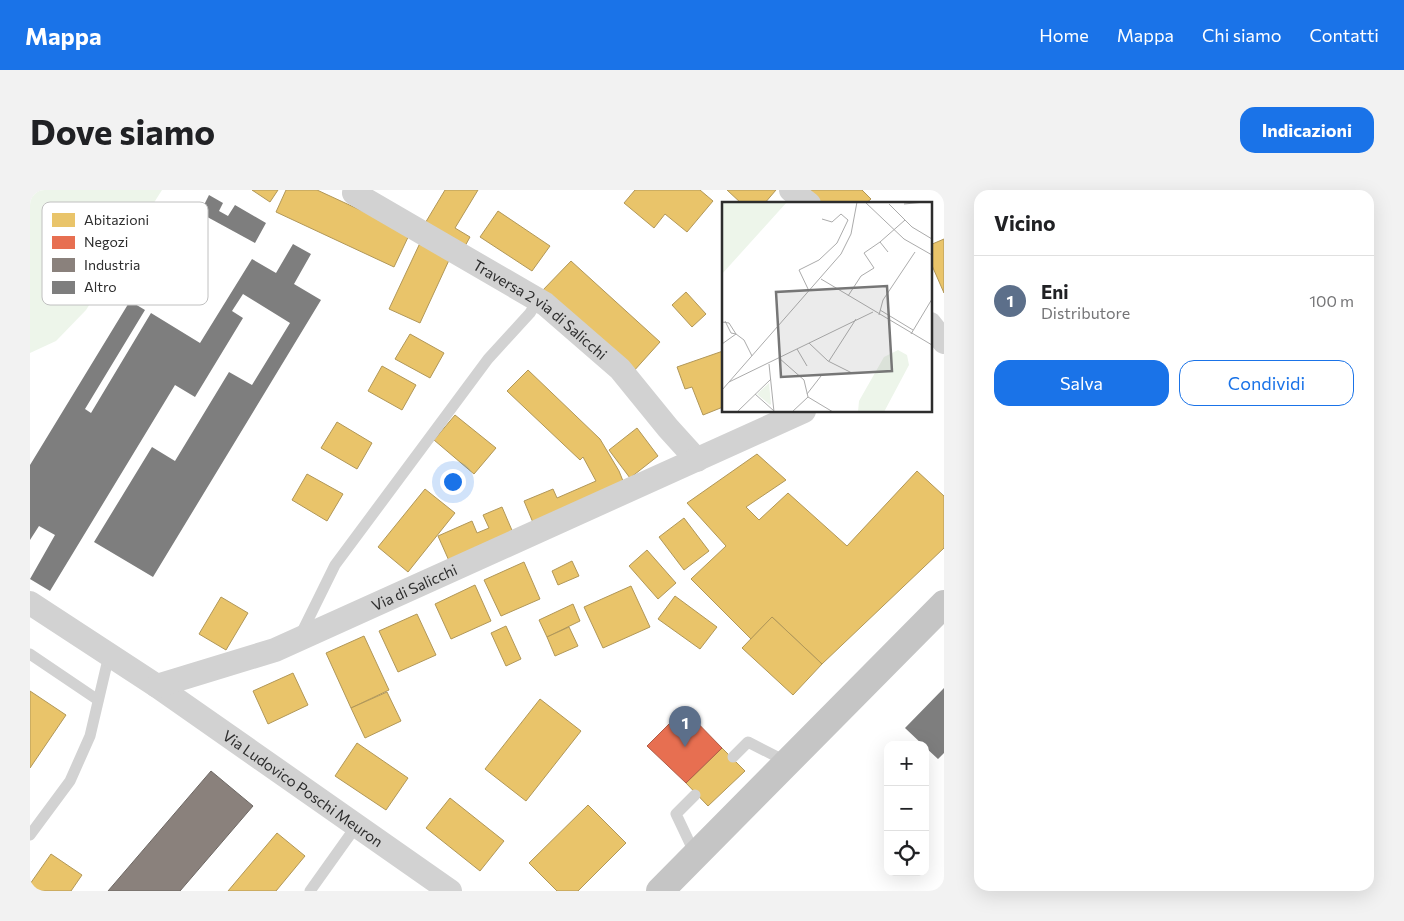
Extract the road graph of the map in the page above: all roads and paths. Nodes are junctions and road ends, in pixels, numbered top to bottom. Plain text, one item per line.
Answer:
1 (791, 190) edge
2 (354, 193) dead end
3 (806, 202) edge
4 (538, 300) junction
5 (932, 327) edge
6 (944, 342) edge
7 (944, 348) edge
8 (932, 353) edge
9 (801, 412) edge
10 (697, 460) junction
11 (30, 603) edge
12 (944, 604) edge
13 (298, 640) junction
14 (30, 654) edge
15 (109, 655) junction
16 (157, 686) junction
17 (98, 700) junction
18 (733, 757) dead end
19 (788, 762) junction
20 (695, 795) dead end
21 (357, 825) junction
22 (30, 834) edge
23 (696, 855) junction
24 (668, 888) edge
25 (310, 891) edge
26 (450, 891) edge

1 - 3 street
2 - 4 street, Traversa 2 via di Salicchi
4 - 10 street, Traversa 2 via di Salicchi
4 - 13 lane
5 - 6 street
7 - 8 street
9 - 10 street, Via di Salicchi
10 - 13 street, Via di Salicchi
11 - 15 street
12 - 19 main road
13 - 16 street, Via di Salicchi
14 - 17 lane
15 - 16 street
15 - 17 lane
16 - 21 street, Via Ludovico Poschi Meuron
17 - 22 lane
18 - 19 lane
19 - 23 main road
20 - 23 lane
21 - 25 lane
21 - 26 street, Via Ludovico Poschi Meuron
23 - 24 main road

